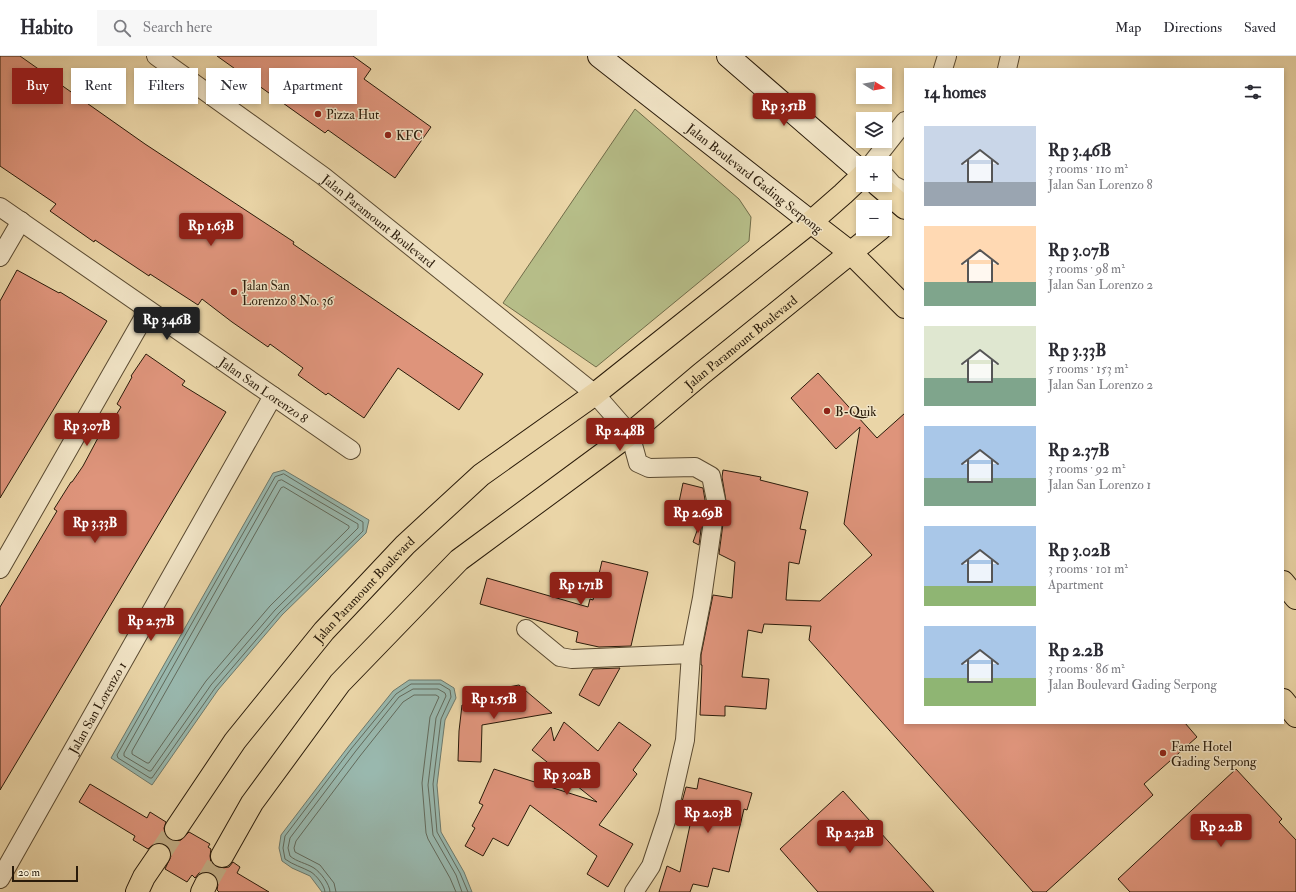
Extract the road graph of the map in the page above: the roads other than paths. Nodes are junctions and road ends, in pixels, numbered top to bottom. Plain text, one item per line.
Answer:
1 (156, 56) edge
2 (599, 56) edge
3 (728, 56) edge
4 (947, 56) edge
5 (1010, 56) edge
6 (943, 68) edge
7 (1007, 68) edge
8 (904, 122) edge
9 (881, 156) edge
10 (856, 168) edge
11 (856, 181) edge
12 (892, 184) edge
13 (904, 190) edge
14 (886, 192) edge
15 (0, 207) edge
16 (904, 207) edge
17 (904, 209) edge
18 (892, 219) edge
19 (21, 221) junction
20 (811, 222) junction
21 (872, 236) edge
22 (851, 253) junction
23 (0, 257) edge
24 (904, 306) edge
25 (148, 310) junction
26 (595, 394) junction
27 (273, 396) junction
28 (630, 434) junction
29 (351, 450) dead end
30 (0, 570) edge
31 (1284, 583) edge
32 (1296, 598) edge
33 (526, 629) dead end
34 (691, 654) junction
35 (1284, 701) edge
36 (1296, 716) edge
37 (176, 828) tunnel mouth
38 (158, 855) tunnel mouth
39 (222, 856) tunnel mouth
40 (1, 874) edge
41 (137, 892) edge
42 (634, 892) edge

1 - 26 street, Jalan Paramount Boulevard
2 - 20 main road, Jalan Boulevard Gading Serpong
3 - 10 main road
4 - 6 street
5 - 7 street
8 - 9 street
11 - 20 main road, Jalan Paramount Boulevard
12 - 13 street
14 - 16 main road
15 - 19 street, Jalan San Lorenzo 8
17 - 18 main road
19 - 23 street
19 - 25 street, Jalan San Lorenzo 8
20 - 22 main road, Jalan Boulevard Gading Serpong
20 - 26 main road, Jalan Paramount Boulevard
21 - 22 main road, Jalan Paramount Boulevard
22 - 24 main road, Jalan Boulevard Gading Serpong
22 - 28 main road, Jalan Paramount Boulevard
25 - 27 street, Jalan San Lorenzo 8
25 - 30 street
26 - 28 street, Jalan Paramount Boulevard
26 - 37 main road, Jalan Paramount Boulevard
27 - 29 street, Jalan San Lorenzo 8
27 - 40 street, Jalan San Lorenzo 1
28 - 34 street
28 - 39 main road, Jalan Paramount Boulevard
31 - 32 main road
33 - 34 street
34 - 42 street
35 - 36 main road
38 - 41 main road

